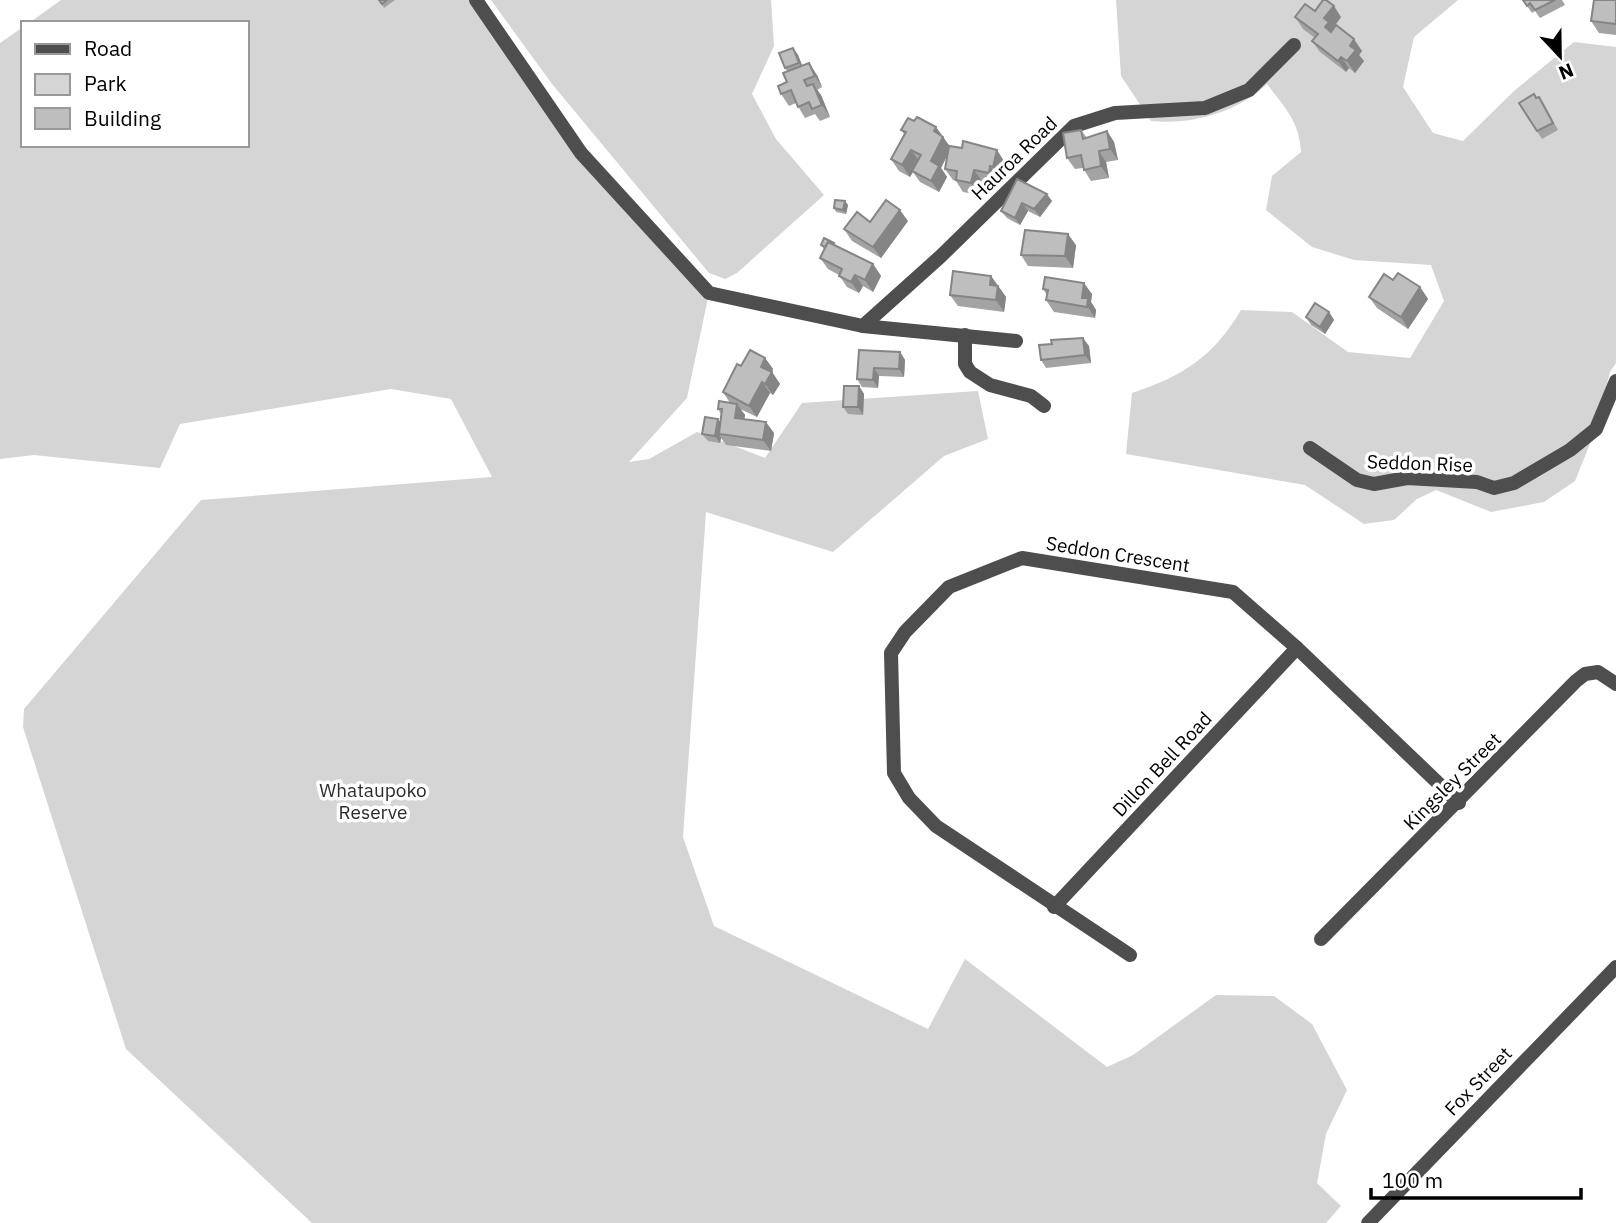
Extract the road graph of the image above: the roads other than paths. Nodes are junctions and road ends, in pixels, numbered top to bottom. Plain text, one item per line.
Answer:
1 (476, 0) edge
2 (1294, 45) dead end
3 (863, 326) junction
4 (965, 335) junction
5 (1016, 341) dead end
6 (1616, 381) edge
7 (1044, 406) dead end
8 (1310, 448) dead end
9 (1297, 648) junction
10 (1616, 684) edge
11 (1458, 803) junction
12 (1054, 907) junction
13 (1321, 939) dead end
14 (1130, 955) dead end
15 (1616, 967) edge
16 (1368, 1223) edge

1 - 3 street
2 - 3 street, Hauroa Road
3 - 4 street
4 - 5 street
4 - 7 street
6 - 8 street, Seddon Rise
9 - 11 street, Seddon Crescent
9 - 12 street, Dillon Bell Road
9 - 12 street, Seddon Crescent
10 - 11 street, Kingsley Street
11 - 13 street, Kingsley Street
12 - 14 street, Seddon Crescent
15 - 16 street, Fox Street

